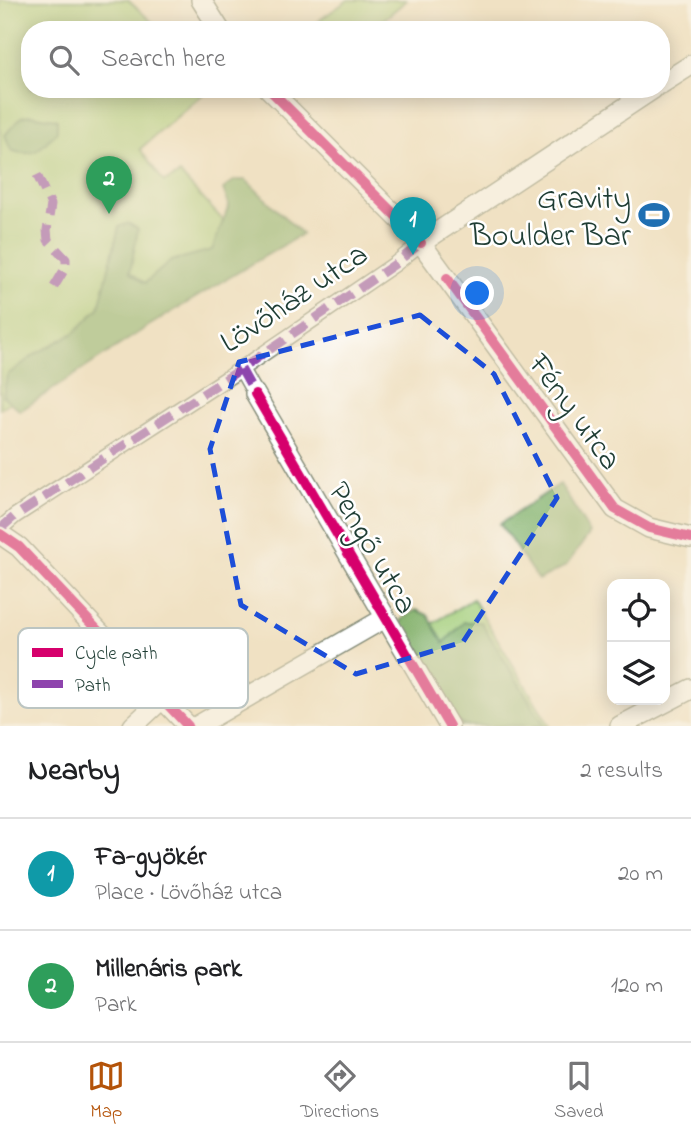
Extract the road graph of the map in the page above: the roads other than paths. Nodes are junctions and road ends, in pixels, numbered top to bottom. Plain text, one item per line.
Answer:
1 (201, 0) edge
2 (214, 21) edge
3 (691, 65) edge
4 (670, 78) edge
5 (278, 98) edge
6 (626, 98) edge
7 (421, 243) junction
8 (241, 369) junction
9 (256, 394) joint
10 (0, 532) edge
11 (691, 538) edge
12 (385, 618) junction
13 (95, 628) edge
14 (691, 689) edge
15 (248, 697) edge
16 (152, 708) edge
17 (171, 708) edge
18 (228, 708) edge
19 (133, 726) edge
20 (188, 726) edge
21 (197, 726) edge
22 (450, 726) edge
23 (620, 726) edge

1 - 2 street
3 - 4 street
5 - 7 street, Fény utca
6 - 7 street, Lövőház utca
7 - 8 street, Lövőház utca
7 - 11 street, Fény utca
8 - 9 street, Pengő utca
8 - 10 street, Lövőház utca
9 - 12 street, Pengő utca
10 - 13 street
12 - 15 street
12 - 22 street, Pengő utca
14 - 23 street
16 - 19 street
17 - 20 street
18 - 21 street

